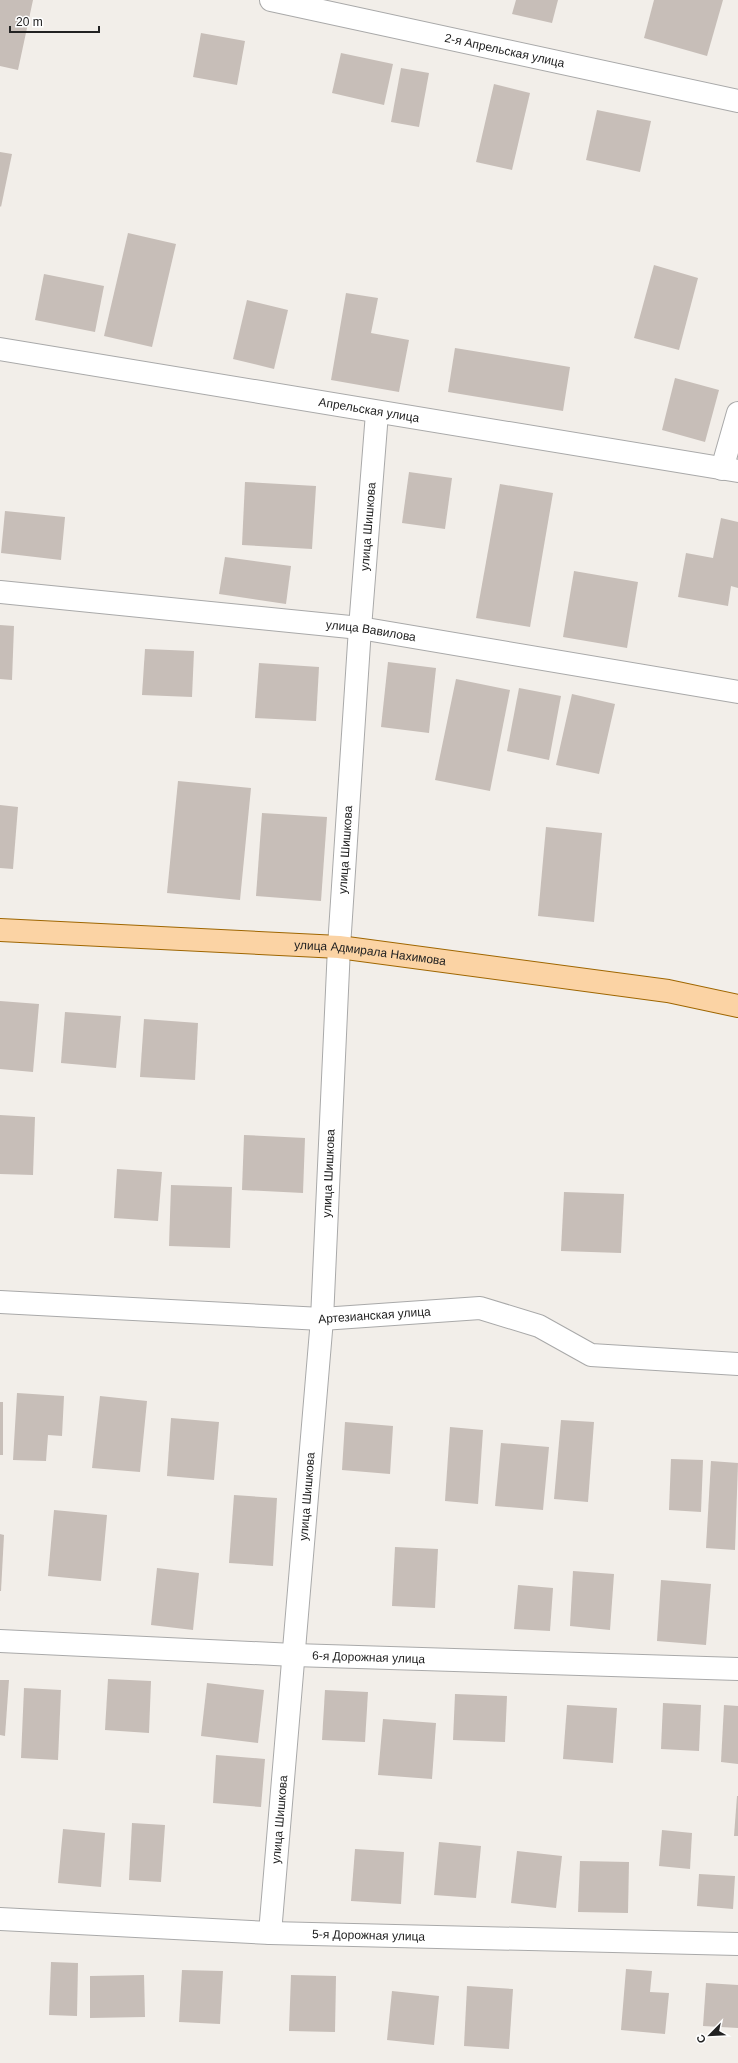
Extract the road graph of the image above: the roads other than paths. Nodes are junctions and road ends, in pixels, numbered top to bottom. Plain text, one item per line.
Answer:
1 (271, 0) edge
2 (738, 101) edge
3 (0, 349) edge
4 (377, 413) junction
5 (738, 413) edge
6 (730, 470) edge
7 (0, 592) edge
8 (360, 628) junction
9 (738, 692) edge
10 (0, 930) edge
11 (339, 947) junction
12 (738, 1006) edge
13 (0, 1302) edge
14 (322, 1319) junction
15 (738, 1364) edge
16 (0, 1641) edge
17 (294, 1655) junction
18 (738, 1669) edge
19 (0, 1919) edge
20 (270, 1933) junction
21 (738, 1944) edge

1 - 2 street, 2-я Апрельская улица
3 - 4 street, Апрельская улица
4 - 6 street, Апрельская улица
4 - 8 street, улица Шишкова
5 - 6 street
7 - 8 street, улица Вавилова
8 - 9 street, улица Вавилова
8 - 11 street, улица Шишкова
10 - 11 main road, улица Адмирала Нахимова
11 - 12 main road, улица Адмирала Нахимова
11 - 14 street, улица Шишкова
13 - 14 street, Артезианская улица
14 - 15 street, Артезианская улица
14 - 17 street, улица Шишкова
16 - 17 street, 6-я Дорожная улица
17 - 18 street, 6-я Дорожная улица
17 - 20 street, улица Шишкова
19 - 20 street, 5-я Дорожная улица
20 - 21 street, 5-я Дорожная улица

